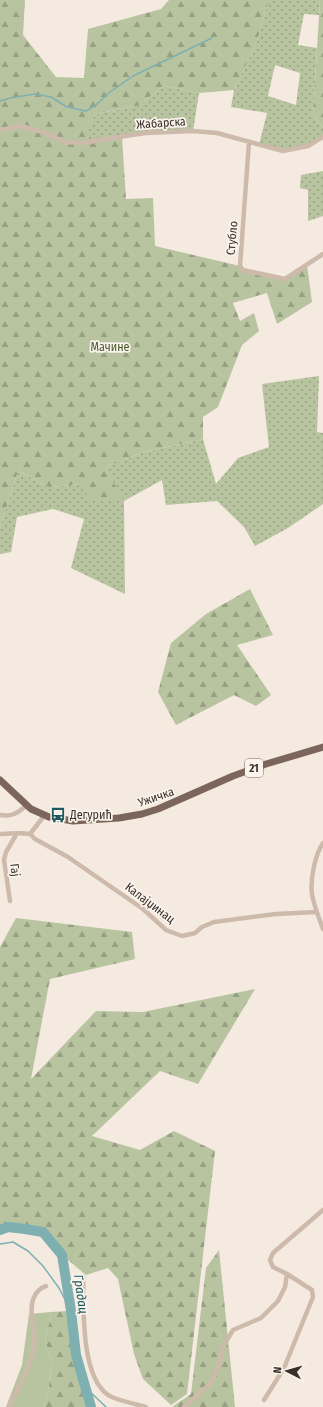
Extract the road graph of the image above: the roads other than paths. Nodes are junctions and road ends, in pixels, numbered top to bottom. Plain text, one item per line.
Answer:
1 (0, 130) edge
2 (323, 137) edge
3 (250, 142) junction
4 (323, 254) edge
5 (323, 748) edge
6 (0, 780) edge
7 (27, 806) junction
8 (0, 815) edge
9 (44, 816) junction
10 (0, 834) edge
11 (16, 834) junction
12 (30, 834) junction
13 (323, 843) edge
14 (10, 901) dead end
15 (317, 912) junction
16 (323, 929) edge
17 (323, 1210) edge
18 (287, 1274) junction
19 (83, 1276) dead end
20 (46, 1286) dead end
21 (264, 1400) dead end
22 (9, 1407) edge
23 (146, 1407) edge
24 (184, 1407) edge

1 - 3 street, Жабарска
2 - 3 street, Жабарска
3 - 4 street, Стубло
5 - 9 main road, Ужичка / 21
6 - 7 main road, Ужичка / 21
7 - 8 street
7 - 9 main road, Ужичка / 21
9 - 12 street
10 - 11 street
11 - 12 street
11 - 14 street, Гај
12 - 15 street, Калајџинац
13 - 15 street
15 - 16 street
17 - 18 street
18 - 21 street
18 - 24 street
19 - 23 street
20 - 22 street

